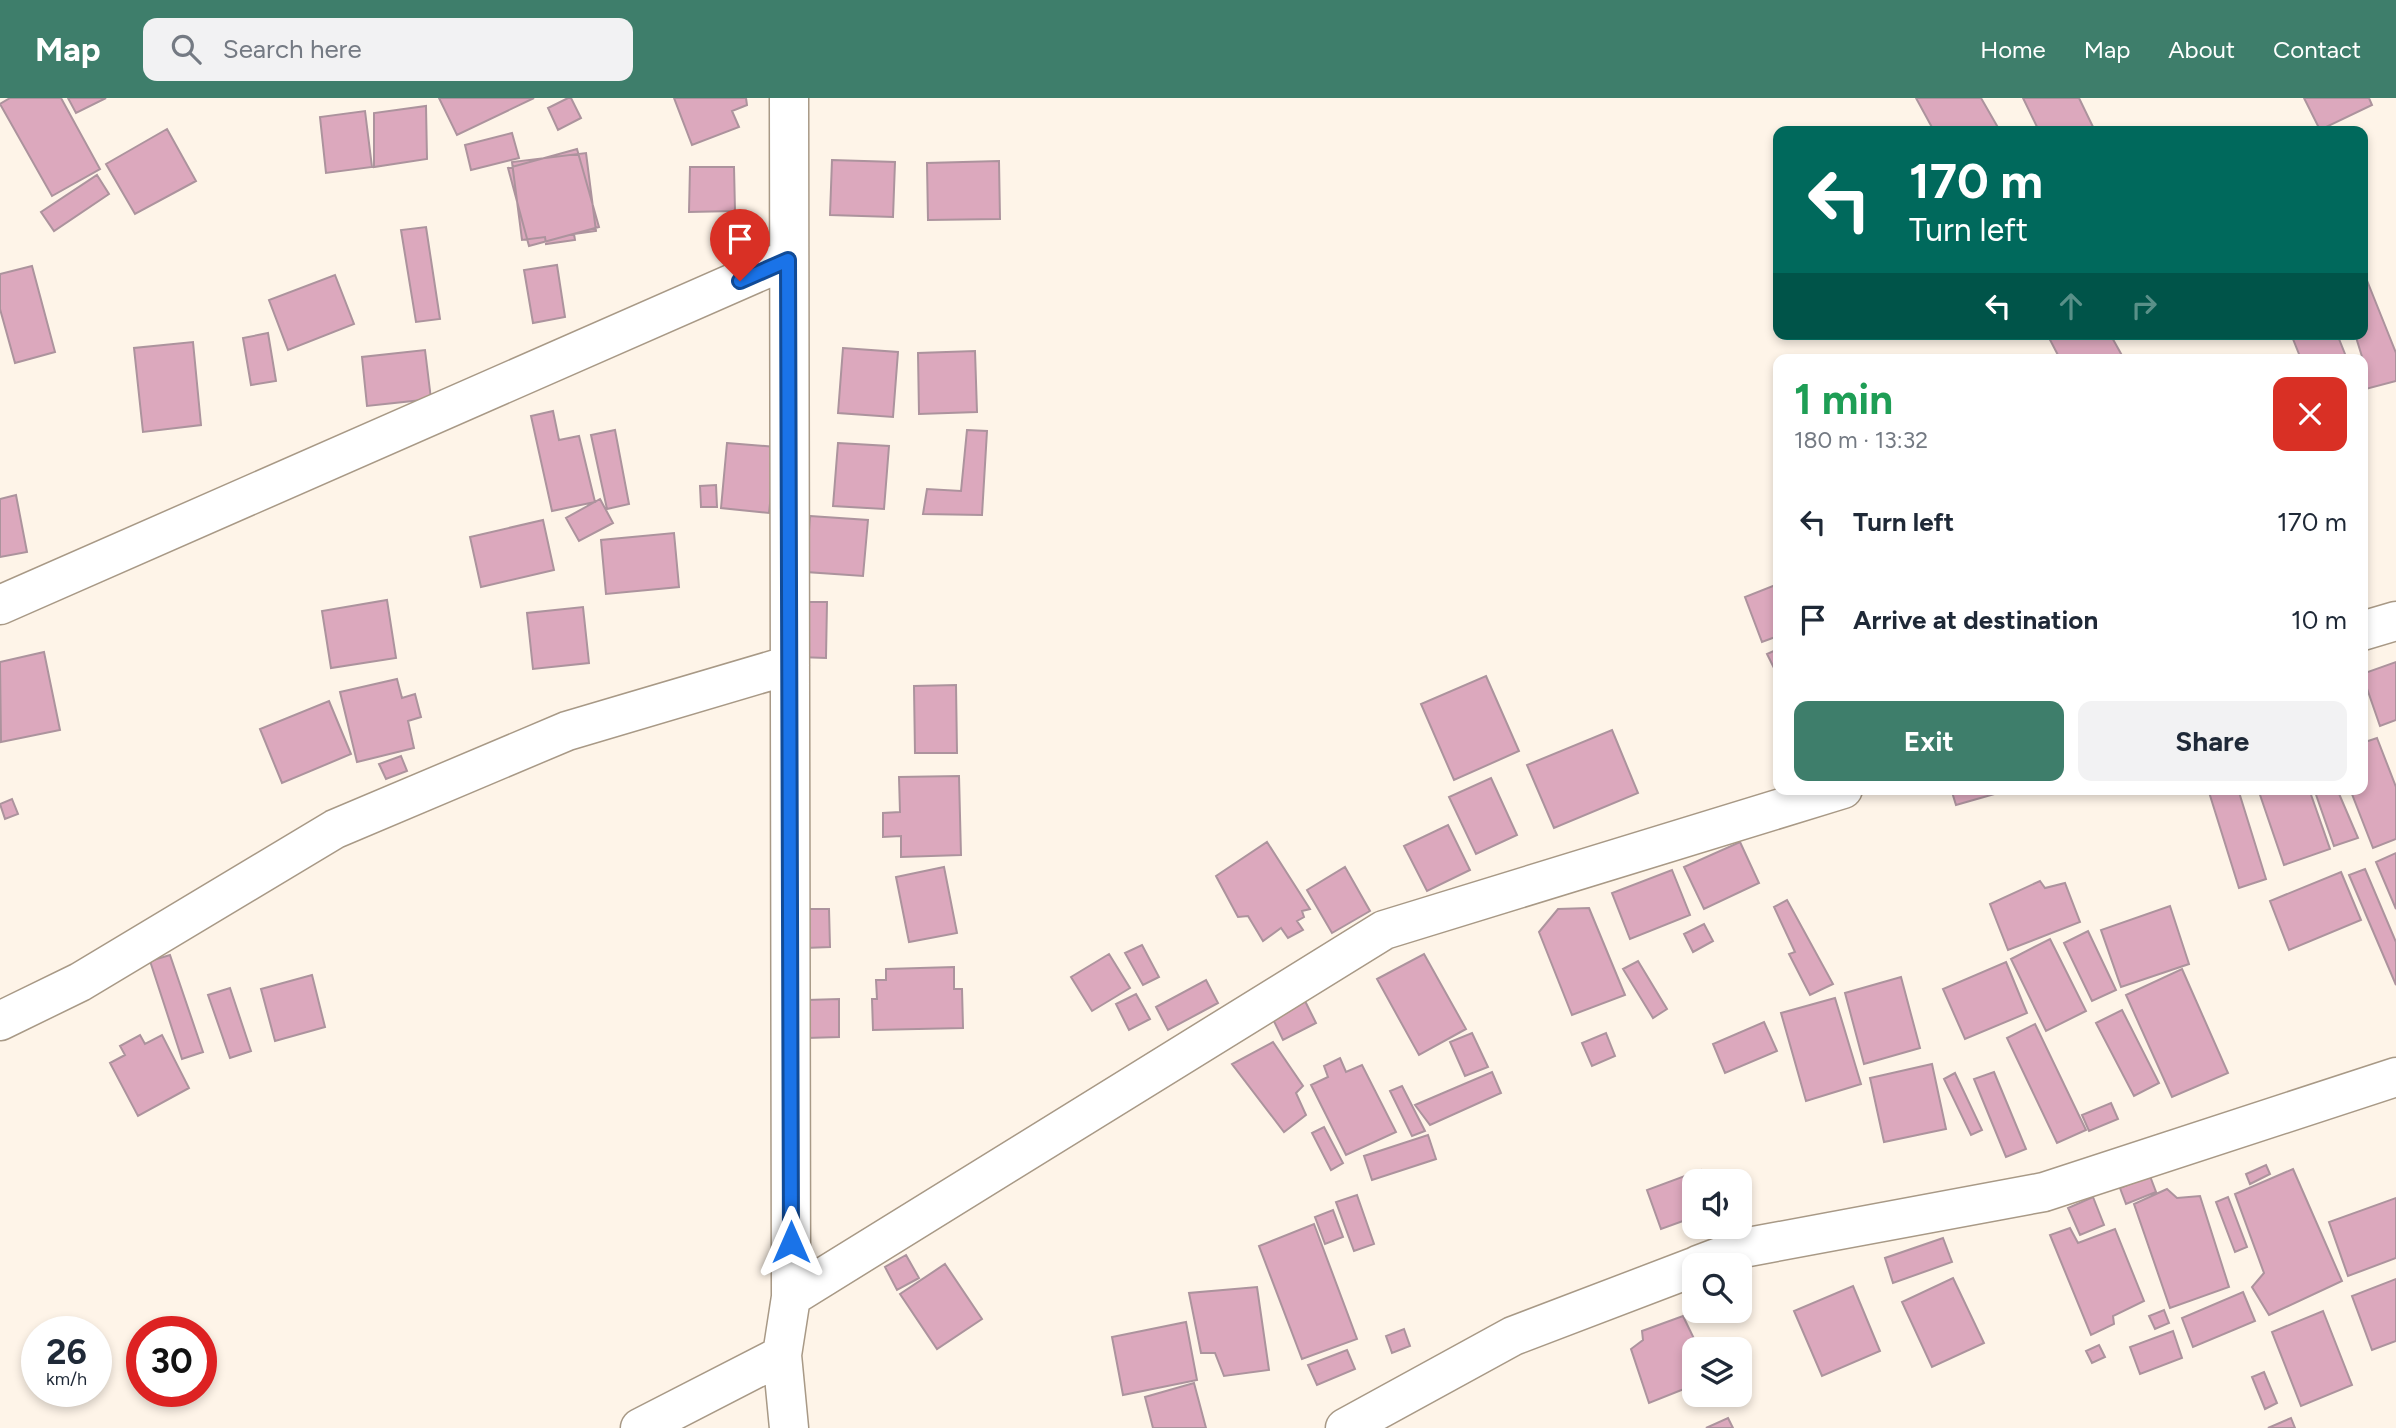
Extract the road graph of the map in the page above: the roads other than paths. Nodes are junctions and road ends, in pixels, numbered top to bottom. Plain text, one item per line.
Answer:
1 (789, 98) edge
2 (788, 260) junction
3 (0, 605) edge
4 (2396, 621) edge
5 (2368, 629) edge
6 (790, 665) junction
7 (1823, 795) edge
8 (0, 1021) edge
9 (2396, 1077) edge
10 (1730, 1253) edge
11 (1682, 1271) edge
12 (791, 1297) junction
13 (782, 1355) junction
14 (640, 1428) edge
15 (789, 1428) edge
16 (1345, 1428) edge

1 - 2 street
2 - 3 street
2 - 6 street
4 - 5 street
6 - 8 street
6 - 12 street
7 - 12 street
9 - 10 street
11 - 16 street
12 - 13 street
13 - 14 street
13 - 15 street

